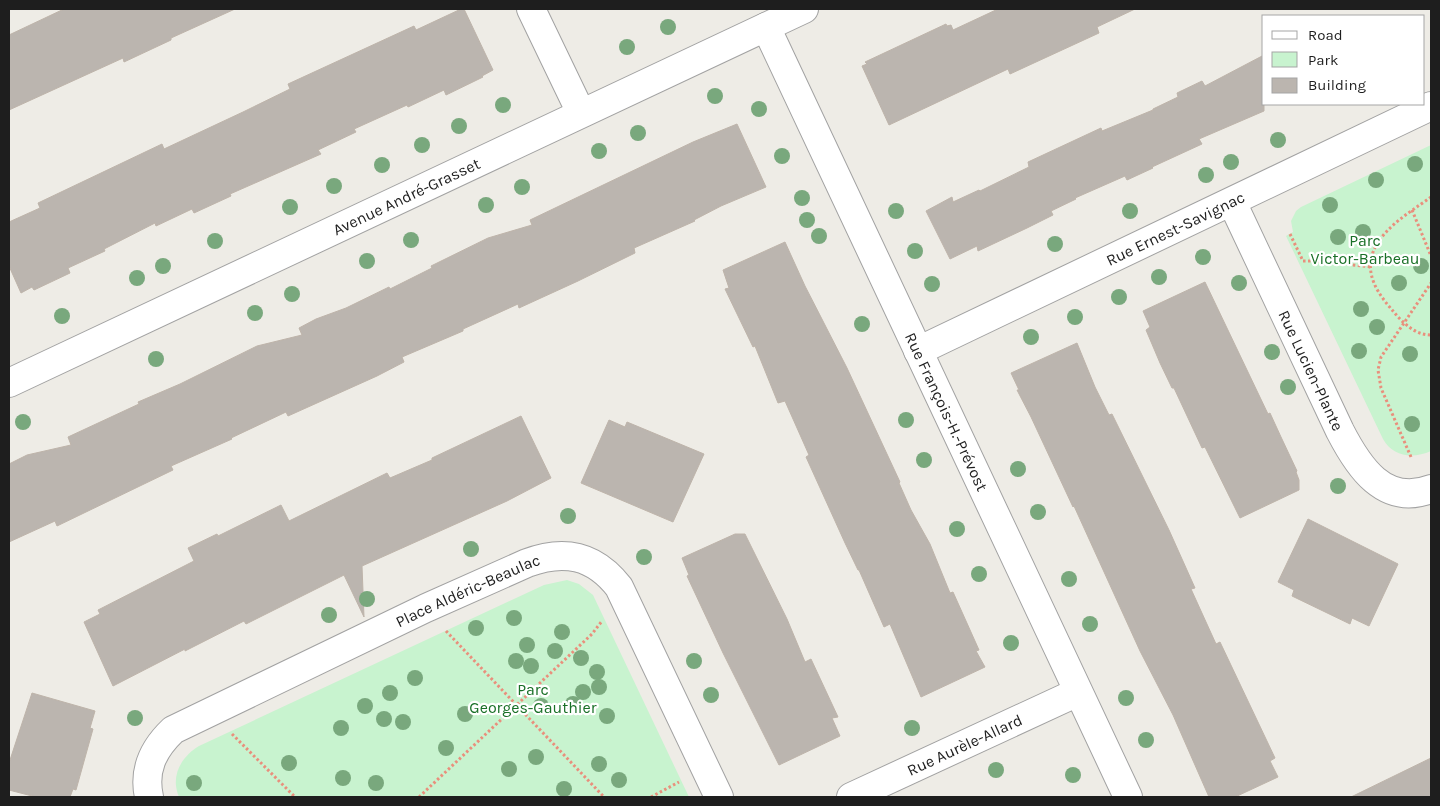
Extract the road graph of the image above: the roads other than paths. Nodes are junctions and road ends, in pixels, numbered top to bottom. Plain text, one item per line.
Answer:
1 (531, 9) edge
2 (804, 9) edge
3 (766, 27) junction
4 (1431, 106) edge
5 (582, 113) junction
6 (1232, 202) junction
7 (918, 351) junction
8 (9, 383) edge
9 (1431, 489) edge
10 (1078, 692) junction
11 (149, 797) edge
12 (719, 797) edge
13 (851, 797) edge
14 (1128, 797) edge

1 - 5 street
2 - 3 street, Avenue André-Grasset
3 - 5 street, Avenue André-Grasset
3 - 7 street, Rue François-H.-Prévost
4 - 6 street, Rue Ernest-Savignac
5 - 8 street, Avenue André-Grasset
6 - 7 street, Rue Ernest-Savignac
6 - 9 street, Rue Lucien-Plante
7 - 10 street, Rue François-H.-Prévost
10 - 13 street, Rue Aurèle-Allard
10 - 14 street, Rue François-H.-Prévost
11 - 12 street, Place Aldéric-Beaulac

